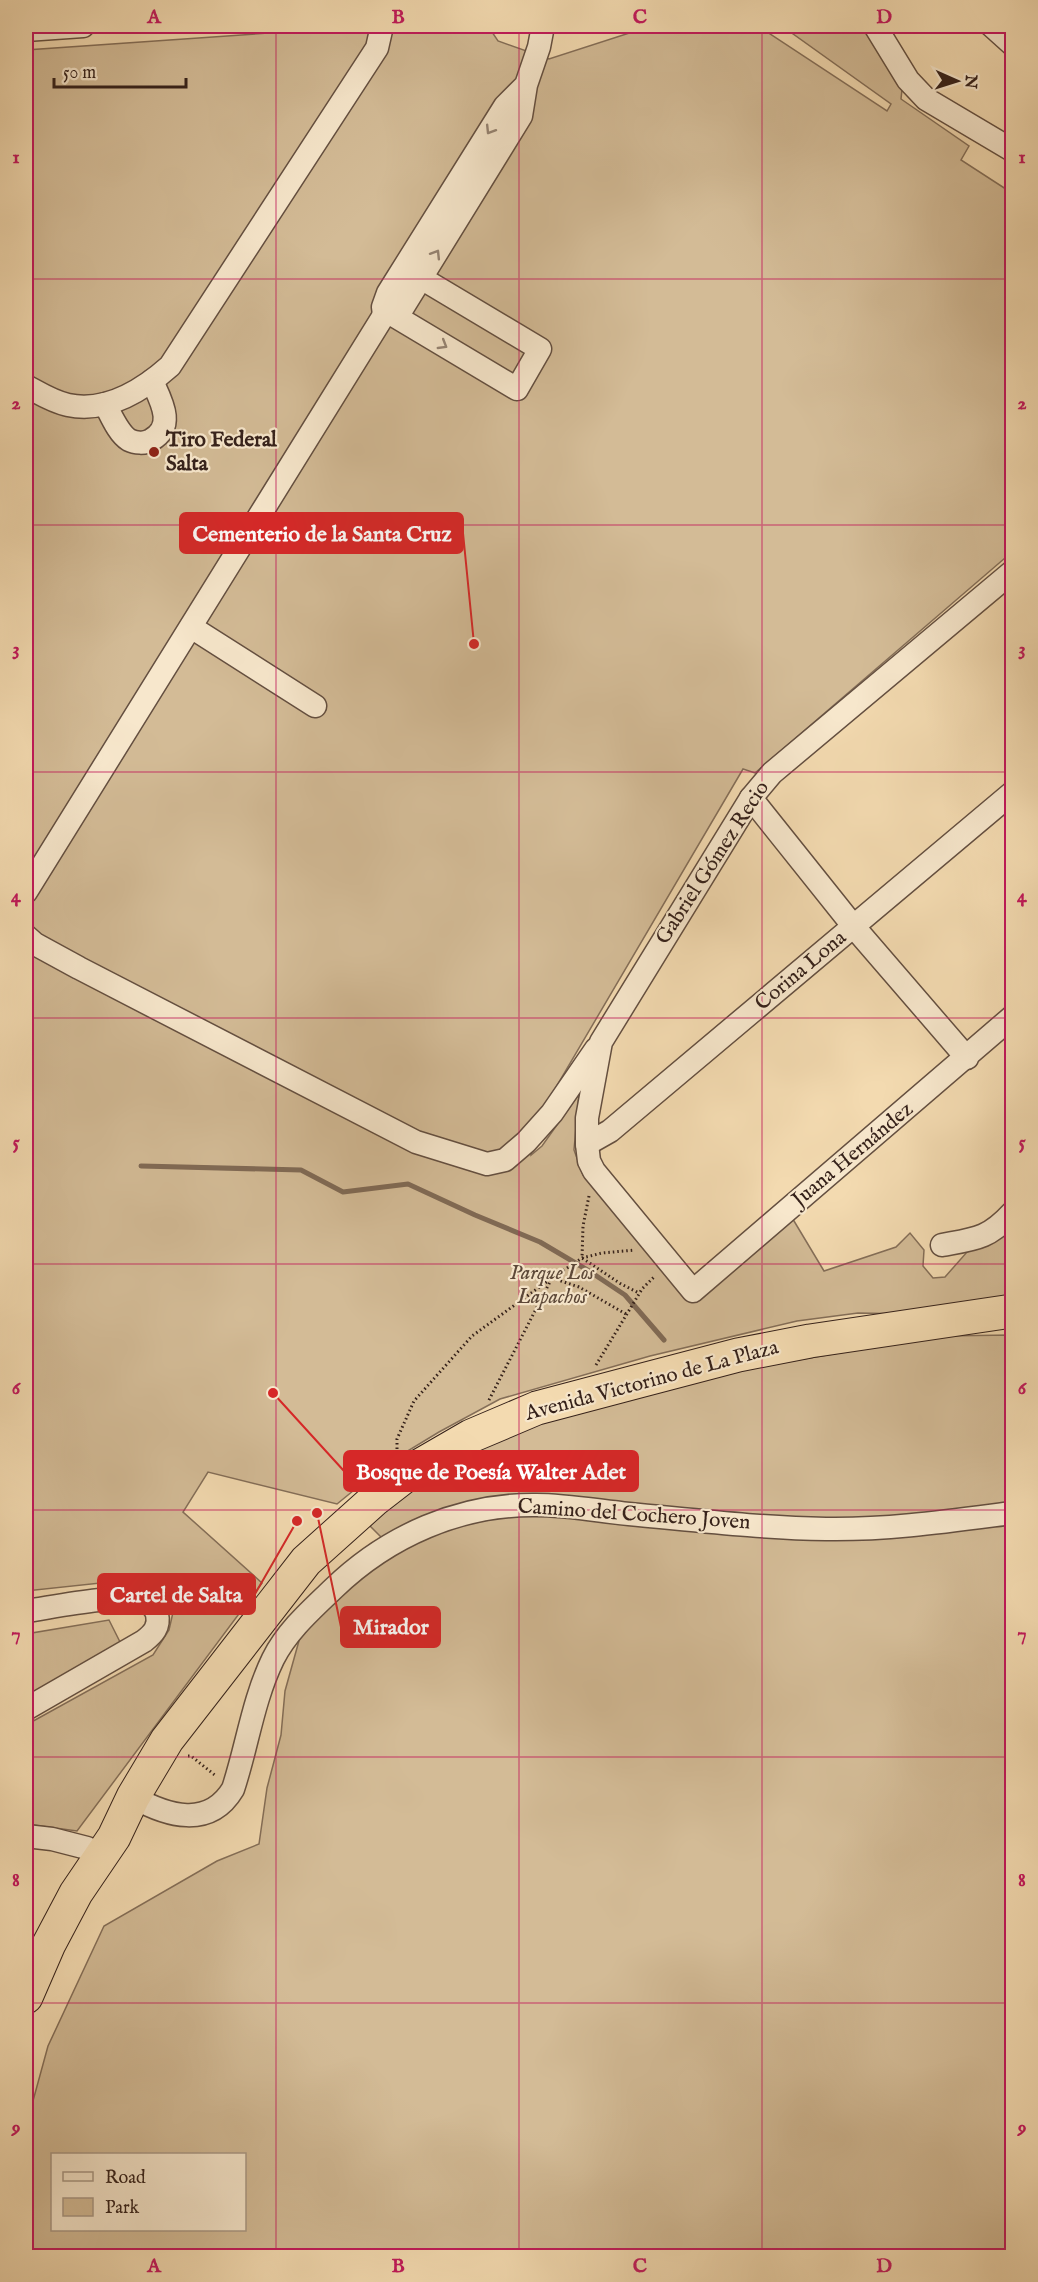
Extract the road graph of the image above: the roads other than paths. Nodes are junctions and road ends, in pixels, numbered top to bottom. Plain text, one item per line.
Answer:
1 (83, 26) edge
2 (382, 26) edge
3 (543, 26) edge
4 (875, 26) edge
5 (992, 26) edge
6 (26, 30) edge
7 (1012, 44) edge
8 (526, 85) junction
9 (1012, 150) edge
10 (421, 278) junction
11 (389, 315) junction
12 (152, 381) junction
13 (26, 386) edge
14 (105, 404) junction
15 (1012, 572) edge
16 (191, 627) junction
17 (315, 706) dead end
18 (1012, 794) edge
19 (751, 798) junction
20 (26, 892) edge
21 (854, 927) junction
22 (26, 936) edge
23 (1012, 1017) edge
24 (601, 1042) junction
25 (967, 1058) junction
26 (587, 1144) junction
27 (1012, 1213) edge
28 (942, 1245) dead end
29 (657, 1248) joint
30 (1012, 1311) edge
31 (1012, 1513) edge
32 (26, 1611) edge
33 (26, 1709) edge
34 (133, 1797) junction
35 (26, 1836) edge
36 (87, 1848) junction
37 (26, 1950) edge
38 (26, 1997) edge

1 - 6 street
2 - 12 street
3 - 8 street
4 - 9 street
5 - 7 street
10 -> 8 street
8 -> 11 street
10 - 11 street
11 -> 10 street
11 - 16 street
12 - 14 street
12 - 14 street
13 - 14 street
15 - 19 street, Gabriel Gómez Recio
16 - 17 street
16 - 20 street
18 - 21 street, Corina Lona
19 - 21 street
19 - 24 street, Gabriel Gómez Recio
21 - 25 street
21 - 26 street, Corina Lona
22 - 24 street
23 - 25 street, Juana Hernández
24 - 26 street, Gabriel Gómez Recio
25 - 29 street, Juana Hernández
26 - 29 street, Gabriel Gómez Recio
27 - 28 street
30 - 34 highway, Avenida Victorino de La Plaza
31 - 34 street, Camino del Cochero Joven
32 - 33 street
34 - 36 highway
34 - 38 highway
35 - 36 street
36 - 37 highway

